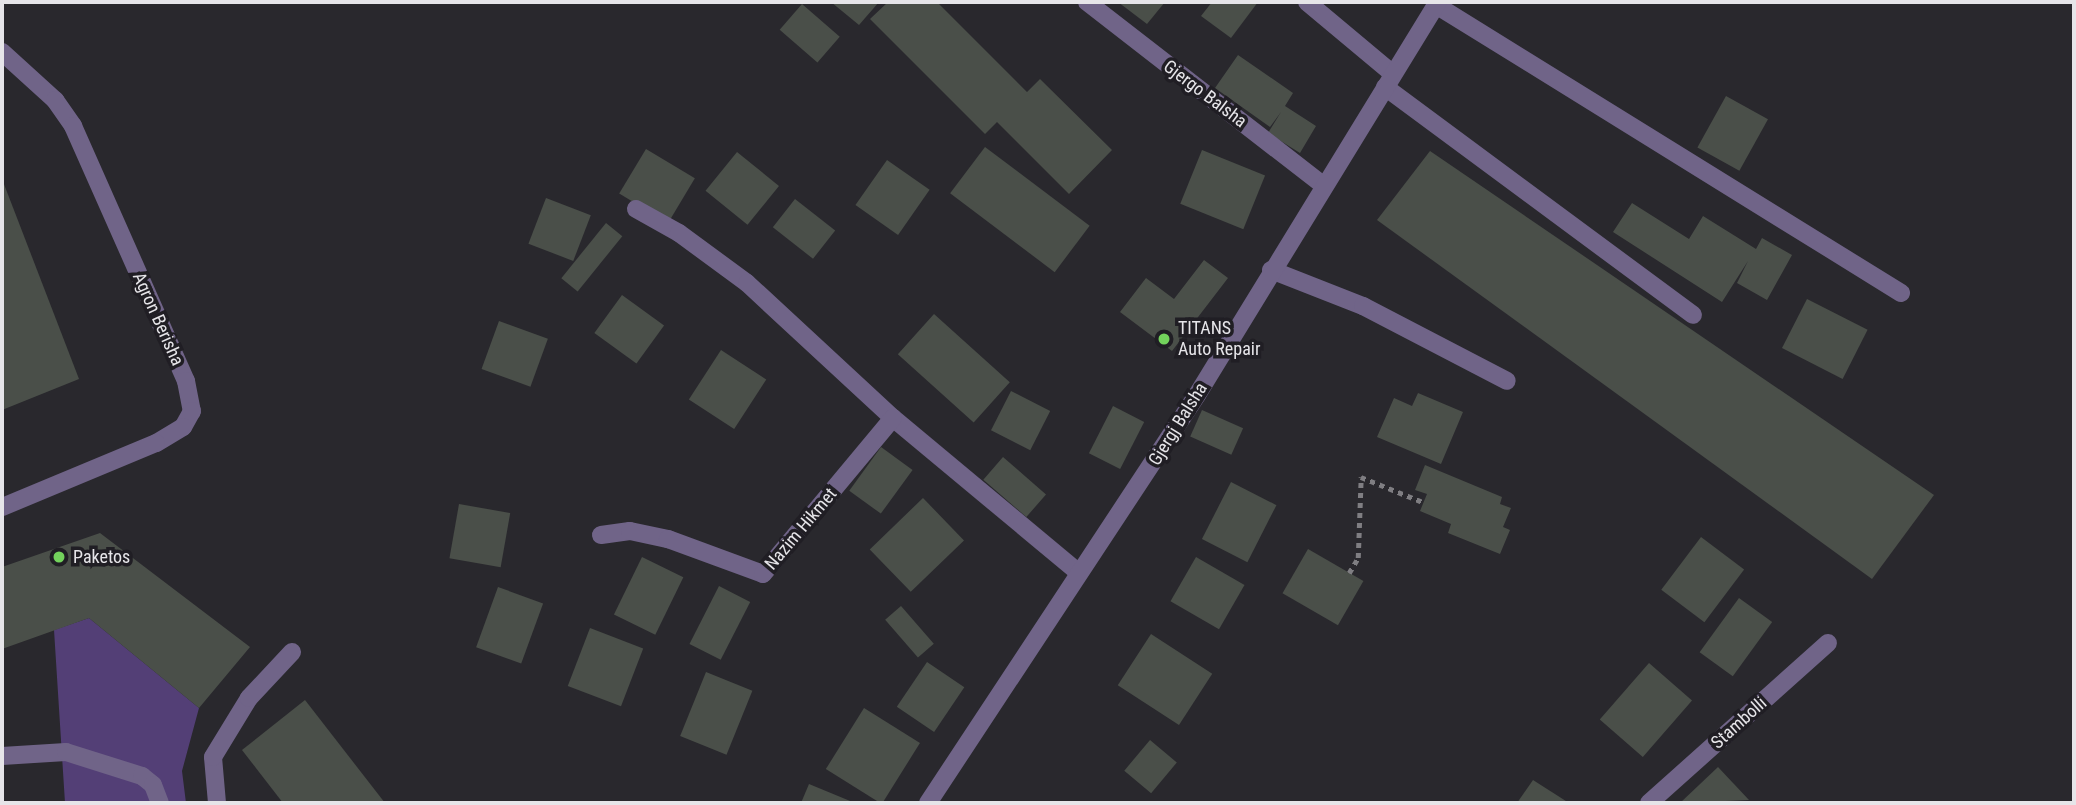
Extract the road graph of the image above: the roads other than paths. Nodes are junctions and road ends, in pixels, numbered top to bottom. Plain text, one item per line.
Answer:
1 (1087, 2) edge
2 (1307, 2) edge
3 (1437, 4) edge
4 (2, 52) edge
5 (1389, 81) junction
6 (1324, 185) junction
7 (635, 209) dead end
8 (1271, 270) junction
9 (1901, 293) dead end
10 (1693, 316) dead end
11 (1507, 381) dead end
12 (893, 418) junction
13 (2, 508) edge
14 (601, 535) dead end
15 (1079, 573) junction
16 (1828, 643) dead end
17 (292, 652) dead end
18 (2, 756) edge
19 (160, 803) edge
20 (217, 803) edge
21 (928, 803) edge
22 (1649, 803) edge

1 - 6 street, Gjergo Balsha
2 - 5 street
3 - 5 street, Gjergj Balsha
3 - 9 street
4 - 13 street, Agron Berisha
5 - 6 street, Gjergj Balsha
5 - 10 street
6 - 8 street, Gjergj Balsha
7 - 12 street
8 - 11 street
8 - 15 street, Gjergj Balsha
12 - 14 street, Nazim Hikmet
12 - 15 street
15 - 21 street, Gjergj Balsha
16 - 22 street, Stambolli
17 - 20 street
18 - 19 street

